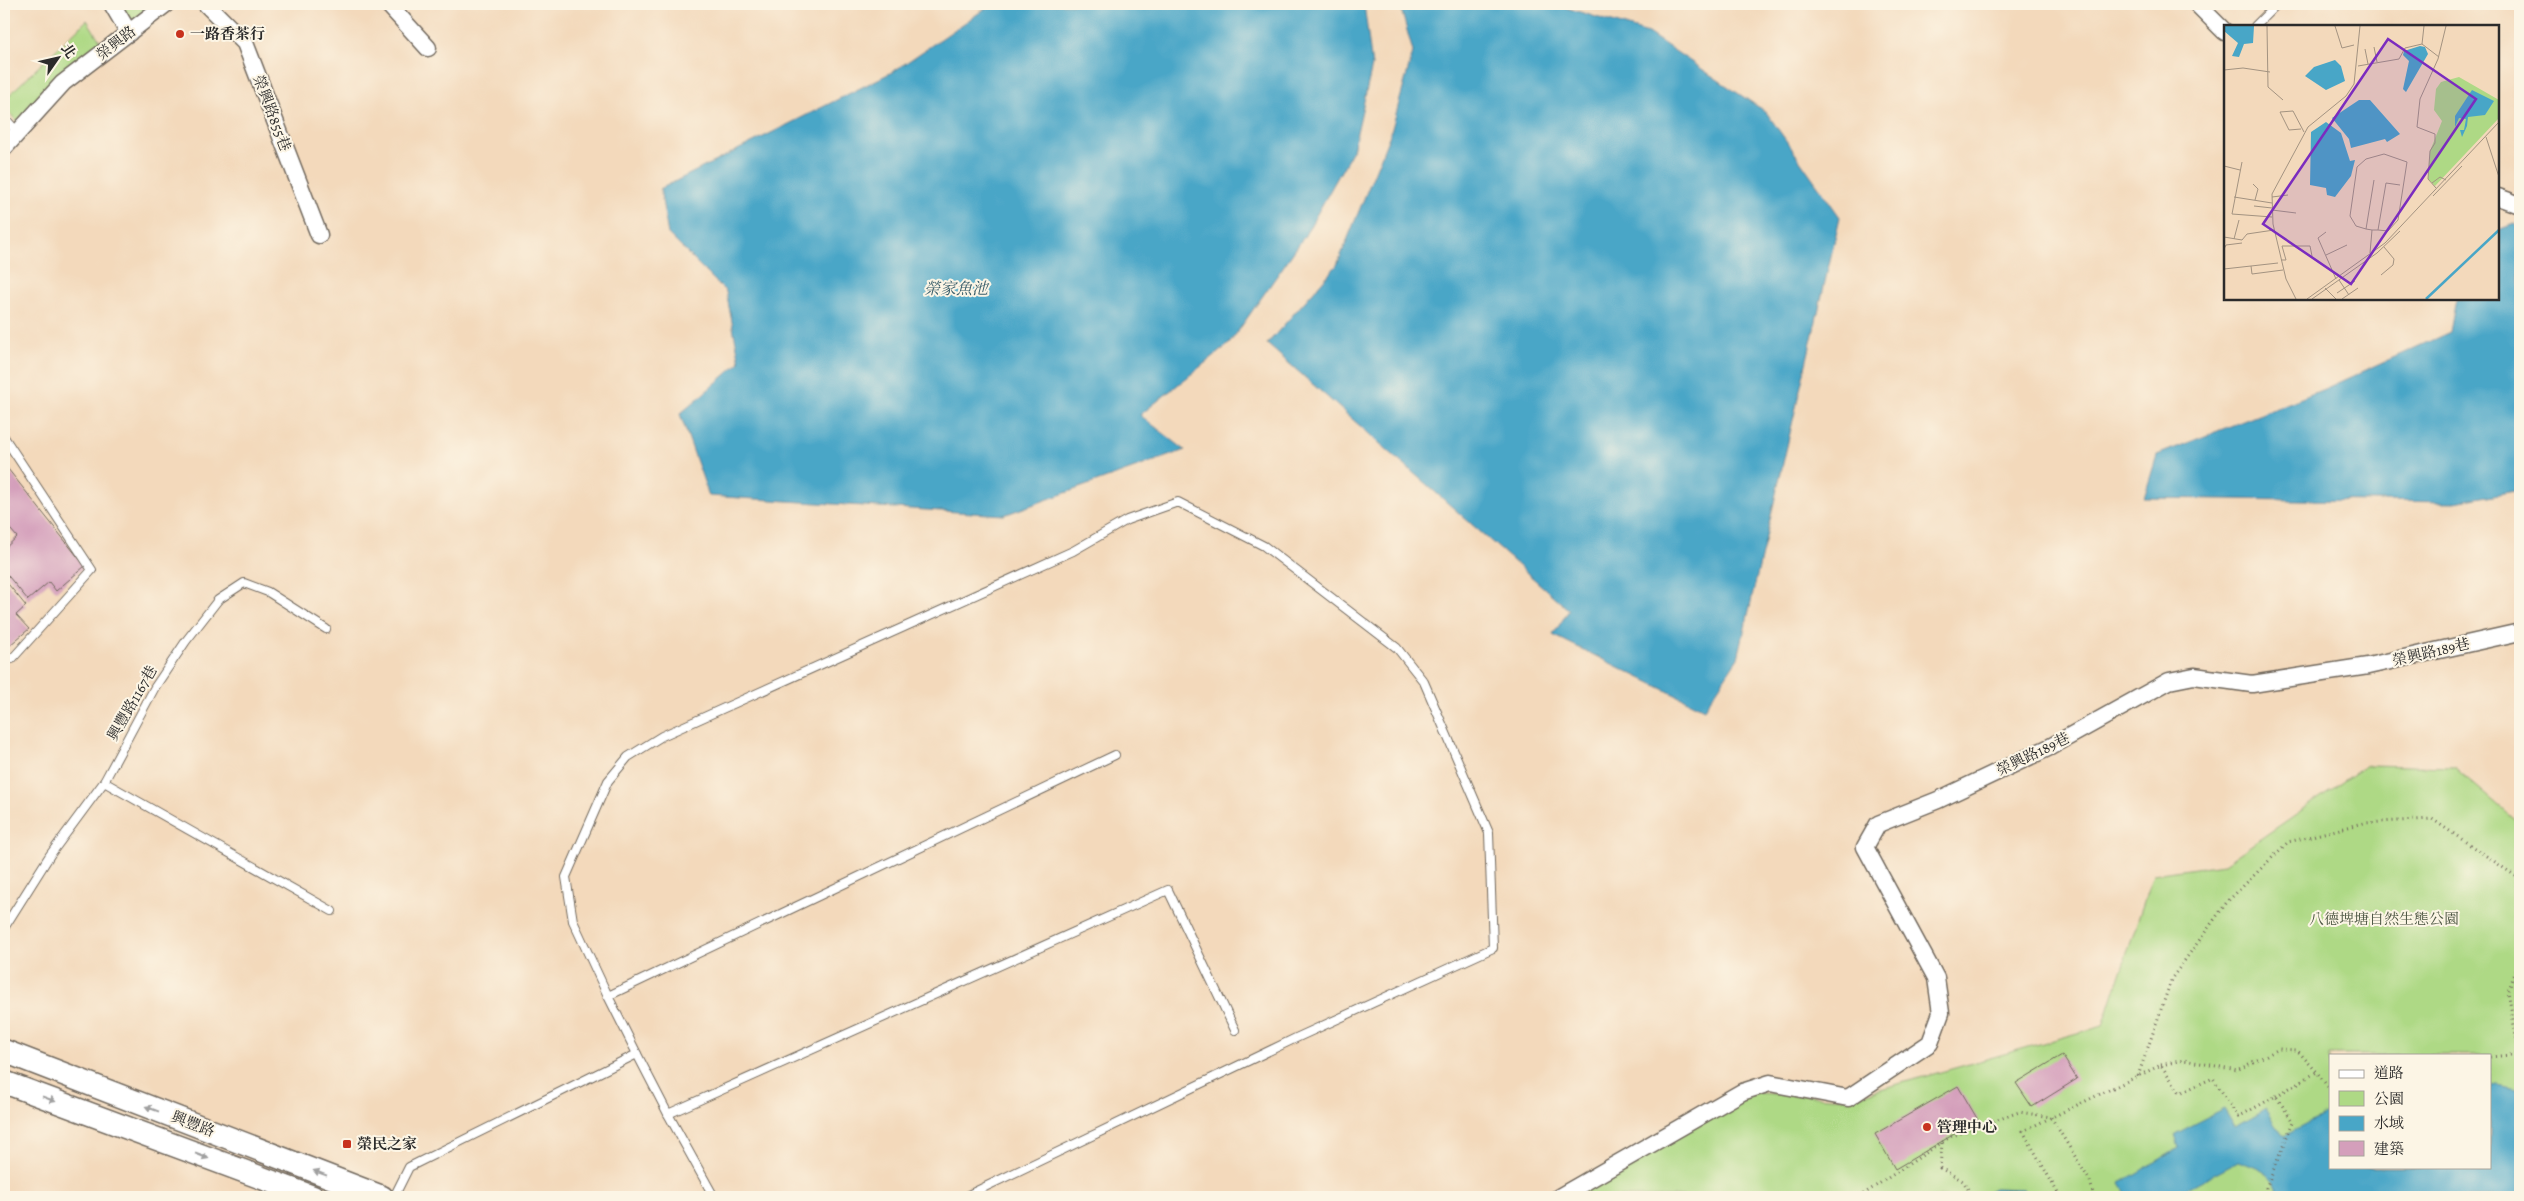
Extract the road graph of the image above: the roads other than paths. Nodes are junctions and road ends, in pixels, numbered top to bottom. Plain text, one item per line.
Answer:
1 (112, 4) edge
2 (166, 4) edge
3 (206, 4) edge
4 (388, 4) edge
5 (2197, 4) edge
6 (2277, 4) edge
7 (2256, 25) edge
8 (2224, 31) edge
9 (129, 33) junction
10 (428, 48) dead end
11 (4, 117) edge
12 (18, 133) junction
13 (4, 148) edge
14 (2499, 197) edge
15 (2520, 205) edge
16 (319, 235) dead end
17 (4, 437) edge
18 (326, 629) dead end
19 (2520, 632) edge
20 (12, 659) dead end
21 (1115, 755) dead end
22 (104, 782) junction
23 (332, 911) dead end
24 (4, 928) edge
25 (608, 996) junction
26 (1235, 1030) dead end
27 (4, 1051) edge
28 (636, 1054) junction
29 (4, 1082) edge
30 (668, 1114) junction
31 (312, 1197) edge
32 (382, 1197) edge
33 (394, 1197) edge
34 (714, 1197) edge
35 (964, 1197) edge
36 (1560, 1197) edge

1 - 9 street
2 - 9 street, 榮興路
3 - 16 street, 榮興路855巷
4 - 10 street
5 - 8 street
6 - 7 lane
9 - 12 street, 榮興路
11 - 12 lane
12 - 13 street, 榮興路
14 - 15 street
17 - 20 lane
18 - 22 lane, 興豐路1167巷
19 - 36 street, 榮興路189巷
21 - 25 lane
22 - 23 lane
22 - 24 lane, 興豐路1167巷
25 - 28 lane
25 - 35 lane
26 - 30 lane
32 -> 27 main road, 興豐路
28 - 30 lane
28 - 33 lane
29 -> 31 main road, 興豐路
30 - 34 lane

